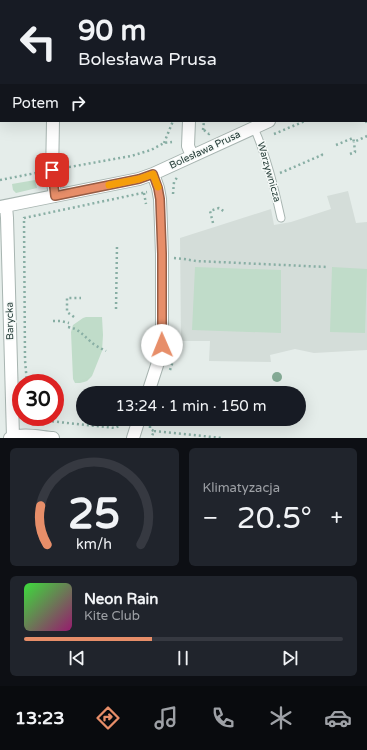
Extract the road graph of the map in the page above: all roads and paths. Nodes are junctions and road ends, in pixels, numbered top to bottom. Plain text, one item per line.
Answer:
1 (52, 122) edge
2 (172, 122) edge
3 (189, 122) edge
4 (204, 122) edge
5 (267, 122) edge
6 (254, 128) junction
7 (200, 132) dead end
8 (367, 136) edge
9 (172, 142) dead end
10 (354, 142) junction
11 (164, 143) junction
12 (336, 145) dead end
13 (321, 152) dead end
14 (350, 154) dead end
15 (192, 156) junction
16 (52, 170) junction
17 (153, 174) junction
18 (271, 177) junction
19 (0, 180) edge
20 (55, 196) junction
21 (3, 206) edge
22 (147, 209) dead end
23 (225, 212) dead end
24 (281, 218) dead end
25 (213, 222) dead end
26 (117, 245) dead end
27 (174, 258) dead end
28 (327, 267) dead end
29 (81, 298) dead end
30 (116, 310) dead end
31 (74, 317) dead end
32 (25, 321) junction
33 (30, 321) dead end
34 (53, 321) dead end
35 (106, 351) dead end
36 (27, 374) edge
37 (150, 386) edge
38 (64, 422) edge
39 (76, 423) edge
40 (97, 426) edge
41 (119, 426) edge
42 (141, 426) edge
43 (148, 426) edge
44 (154, 431) junction
45 (152, 436) dead end
46 (11, 437) edge
47 (53, 438) edge
48 (133, 438) edge
49 (222, 438) edge

1 - 16 street
2 - 11 path
3 - 15 street
4 - 7 path
5 - 6 street, Bolesława Prusa
6 - 15 street, Bolesława Prusa
6 - 18 lane, Warzywnicza
8 - 10 path
9 - 11 path
10 - 12 path
10 - 14 path
11 - 16 path
13 - 18 path
15 - 17 street, Bolesława Prusa
16 - 19 path
16 - 20 street
17 - 20 street, Bolesława Prusa
17 - 37 street
18 - 24 lane, Warzywnicza
20 - 21 street, Bolesława Prusa
21 - 46 street, Barycka
22 - 32 path
23 - 25 path
26 - 30 path
27 - 28 path
29 - 31 path
32 - 33 path
32 - 36 path
34 - 35 path
38 - 39 path
40 - 41 path
42 - 48 street
43 - 44 path
44 - 45 path
44 - 49 path
46 - 47 street

